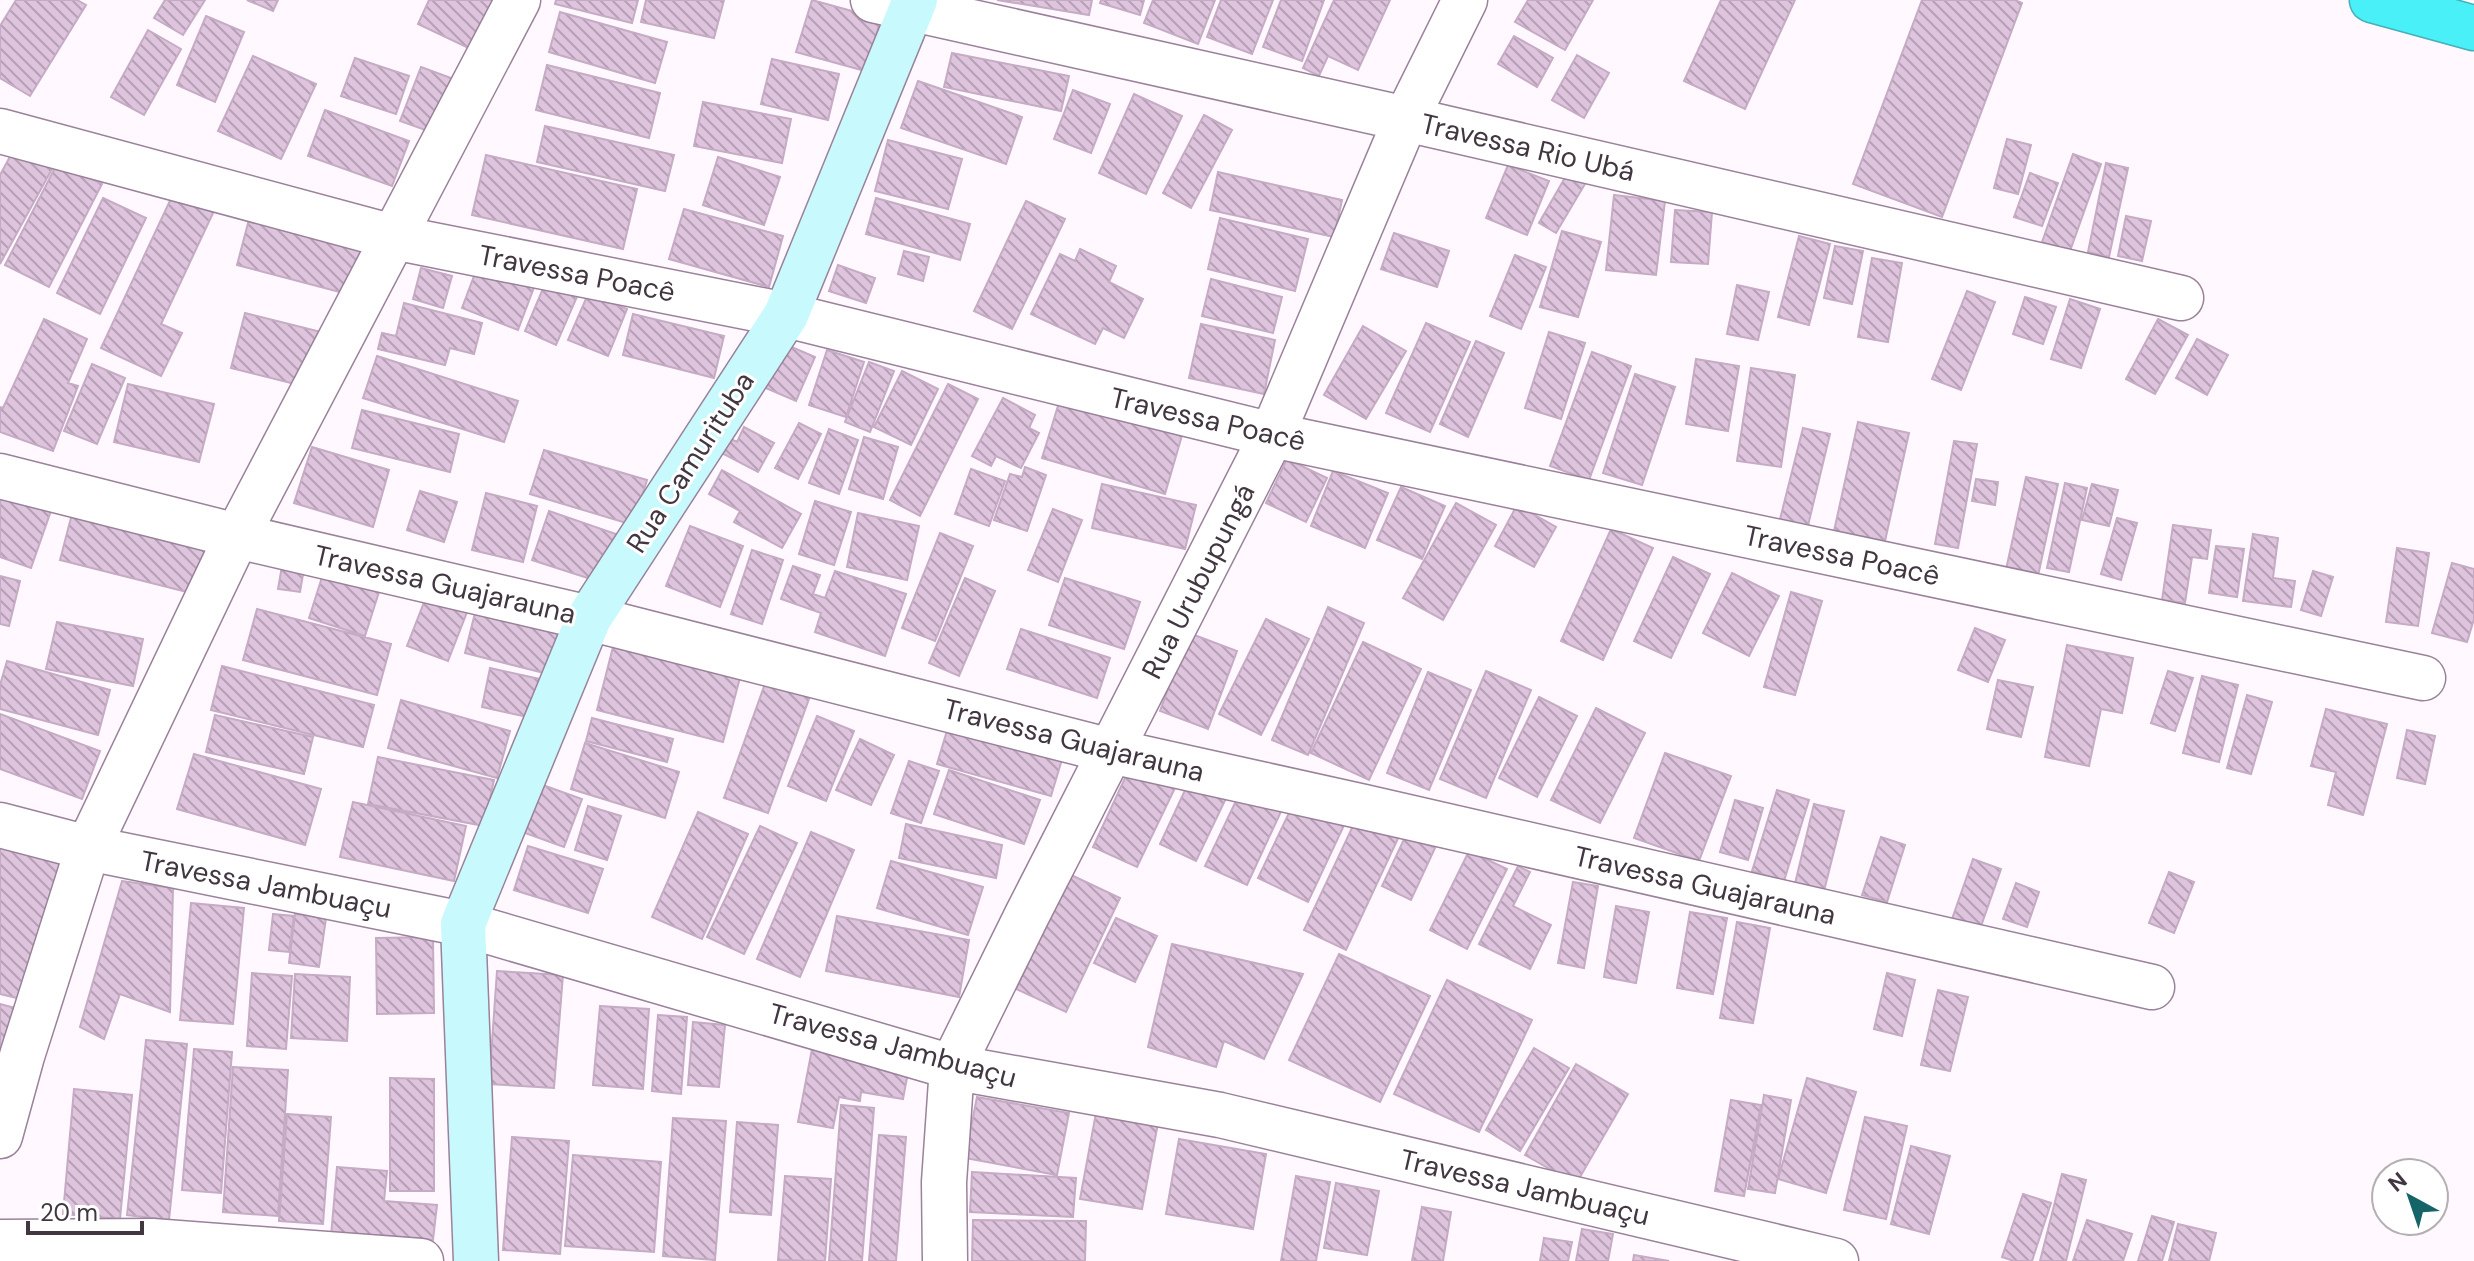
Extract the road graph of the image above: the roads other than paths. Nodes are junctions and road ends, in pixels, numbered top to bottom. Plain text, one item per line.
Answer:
1 (518, 0) edge
2 (1465, 0) edge
3 (2372, 0) edge
4 (900, 3) edge
5 (2474, 28) edge
6 (1406, 119) junction
7 (0, 131) edge
8 (393, 237) junction
9 (2181, 298) dead end
10 (786, 315) junction
11 (1272, 435) junction
12 (0, 476) edge
13 (237, 536) junction
14 (589, 618) junction
15 (2423, 678) dead end
16 (1111, 751) junction
17 (0, 825) edge
18 (88, 848) junction
19 (463, 924) junction
20 (2152, 987) dead end
21 (952, 1067) junction
22 (0, 1136) edge
23 (0, 1242) edge
24 (421, 1261) edge
25 (476, 1261) edge
26 (945, 1261) edge
27 (1836, 1261) edge

1 - 8 street
2 - 6 street, Rua Urubupungá
3 - 5 highway
4 - 6 street, Travessa Rio Ubá
4 - 10 street, Rua Camurituba
6 - 9 street, Travessa Rio Ubá
6 - 11 street, Rua Urubupungá
7 - 8 street, Travessa Poacê
8 - 10 street, Travessa Poacê
8 - 13 street
10 - 11 street, Travessa Poacê
10 - 14 street, Rua Camurituba
11 - 15 street, Travessa Poacê
11 - 16 street, Rua Urubupungá
12 - 13 street, Travessa Guajarauna
13 - 14 street, Travessa Guajarauna
13 - 18 street
14 - 16 street, Travessa Guajarauna
14 - 19 street, Rua Camurituba
16 - 20 street, Travessa Guajarauna
16 - 21 street, Rua Urubupungá
17 - 18 street, Travessa Jambuaçu
18 - 19 street, Travessa Jambuaçu
18 - 22 street
19 - 21 street, Travessa Jambuaçu
19 - 25 street
21 - 26 street
21 - 27 street, Travessa Jambuaçu
23 - 24 street

